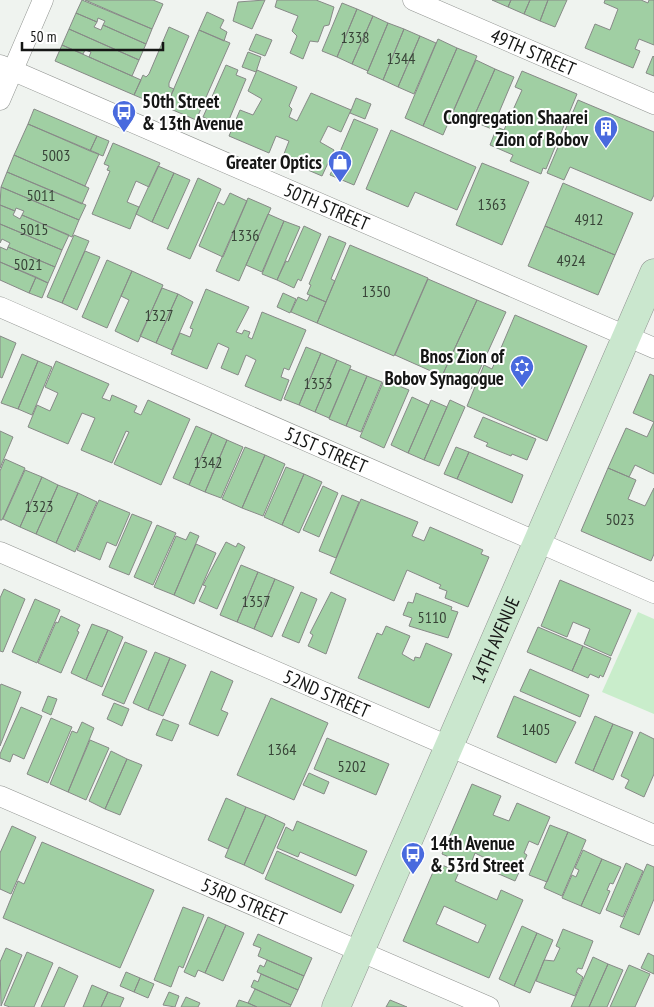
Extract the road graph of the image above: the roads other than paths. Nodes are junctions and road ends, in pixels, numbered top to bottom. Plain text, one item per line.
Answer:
1 (43, 0) edge
2 (414, 0) edge
3 (6, 68) edge
4 (0, 100) edge
5 (654, 104) edge
6 (654, 273) edge
7 (0, 307) edge
8 (626, 336) junction
9 (654, 348) edge
10 (538, 542) junction
11 (0, 552) edge
12 (654, 593) edge
13 (449, 746) junction
14 (0, 796) edge
15 (654, 835) edge
16 (360, 951) junction
17 (336, 1007) edge
18 (489, 1007) edge

1 - 3 street
2 - 5 street, 49TH STREET
3 - 4 street
3 - 8 street, 50TH STREET
6 - 8 main road, 14TH AVENUE
7 - 10 street, 51ST STREET
8 - 9 street, 50TH STREET
8 - 10 main road, 14TH AVENUE
10 - 12 street, 51ST STREET
10 - 13 main road, 14TH AVENUE
11 - 13 street, 52ND STREET
13 - 15 street, 52ND STREET
13 - 16 main road, 14TH AVENUE
14 - 16 street, 53RD STREET
16 - 17 main road, 14TH AVENUE
16 - 18 street, 53RD STREET

